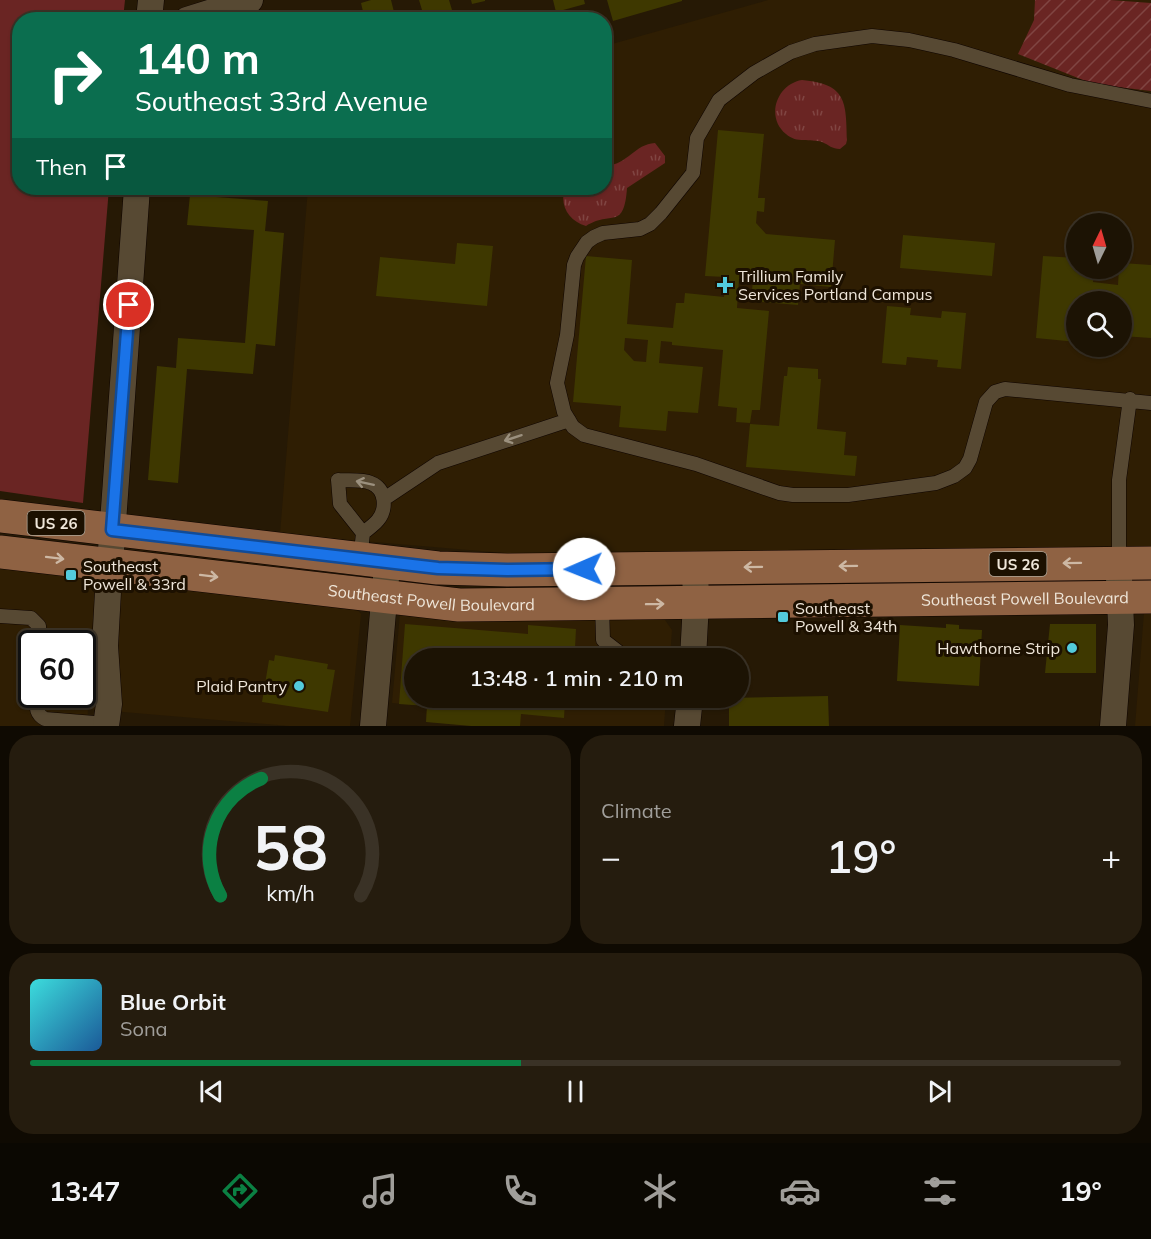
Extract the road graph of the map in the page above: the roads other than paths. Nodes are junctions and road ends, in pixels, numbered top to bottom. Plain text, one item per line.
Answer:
1 (250, 0) edge
2 (212, 12) edge
3 (1151, 101) edge
4 (136, 195) edge
5 (1130, 399) junction
6 (1151, 403) edge
7 (569, 420) junction
8 (384, 499) junction
9 (0, 516) edge
10 (112, 530) junction
11 (0, 552) edge
12 (1119, 563) junction
13 (1151, 563) edge
14 (110, 565) junction
15 (695, 568) junction
16 (367, 571) junction
17 (1136, 598) edge
18 (696, 603) junction
19 (602, 604) junction
20 (0, 616) edge
21 (39, 630) edge
22 (613, 648) edge
23 (694, 648) edge
24 (36, 708) edge
25 (689, 708) edge
26 (106, 725) edge
27 (373, 726) edge
28 (687, 726) edge
29 (1113, 726) edge

1 - 2 street
3 - 7 lane
4 - 10 street
5 - 6 lane
5 - 7 lane
5 - 12 lane
7 -> 8 lane
8 - 16 lane
8 -> 16 lane
9 - 10 main road, Southeast Powell Boulevard / US 26
10 - 14 street
10 - 16 main road, Southeast Powell Boulevard / US 26
11 -> 14 main road, Southeast Powell Boulevard / US 26
12 - 13 main road, Southeast Powell Boulevard / US 26
12 -> 15 main road, Southeast Powell Boulevard / US 26
12 - 17 street
14 -> 16 main road, Southeast Powell Boulevard / US 26
14 - 26 street
15 - 16 main road, Southeast Powell Boulevard / US 26
15 - 18 street
16 - 19 main road, Southeast Powell Boulevard / US 26
16 - 27 street
17 - 18 main road, Southeast Powell Boulevard / US 26
17 - 29 street
19 -> 18 main road, Southeast Powell Boulevard / US 26
18 - 23 street
19 - 22 lane
20 - 21 lane
24 - 26 lane
25 - 28 street

